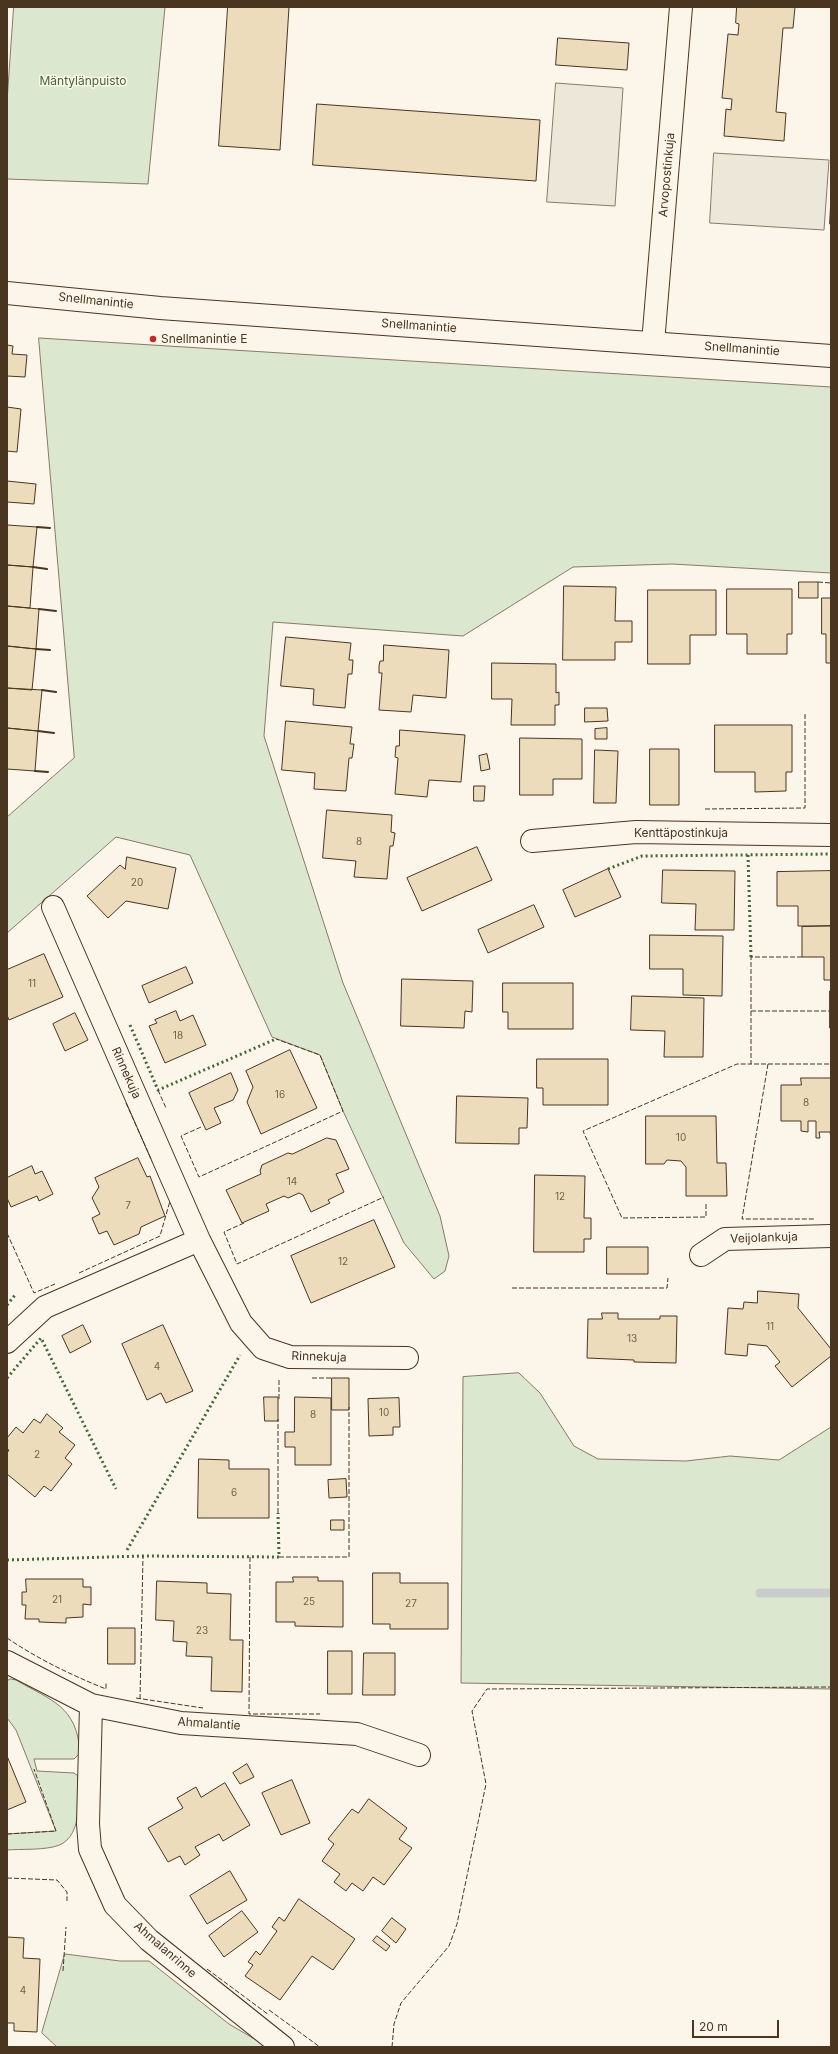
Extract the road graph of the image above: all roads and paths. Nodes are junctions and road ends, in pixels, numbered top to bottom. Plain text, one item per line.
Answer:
1 (681, 7) edge
2 (7, 293) edge
3 (653, 343) junction
4 (831, 356) edge
5 (831, 834) edge
6 (532, 841) dead end
7 (53, 907) dead end
8 (831, 1236) edge
9 (198, 1240) junction
10 (701, 1255) dead end
11 (7, 1342) edge
12 (407, 1358) dead end
13 (7, 1662) edge
14 (91, 1705) junction
15 (419, 1755) dead end
16 (283, 2047) edge

1 - 3 street, Arvopostinkuja
2 - 3 street, Snellmanintie
3 - 4 street, Snellmanintie
5 - 6 street, Kenttäpostinkuja
7 - 9 street, Rinnekuja
8 - 10 street, Veijolankuja
9 - 11 street
9 - 12 street, Rinnekuja
13 - 14 street, Ahmalantie
14 - 15 street, Ahmalantie
14 - 16 street, Ahmalanrinne

